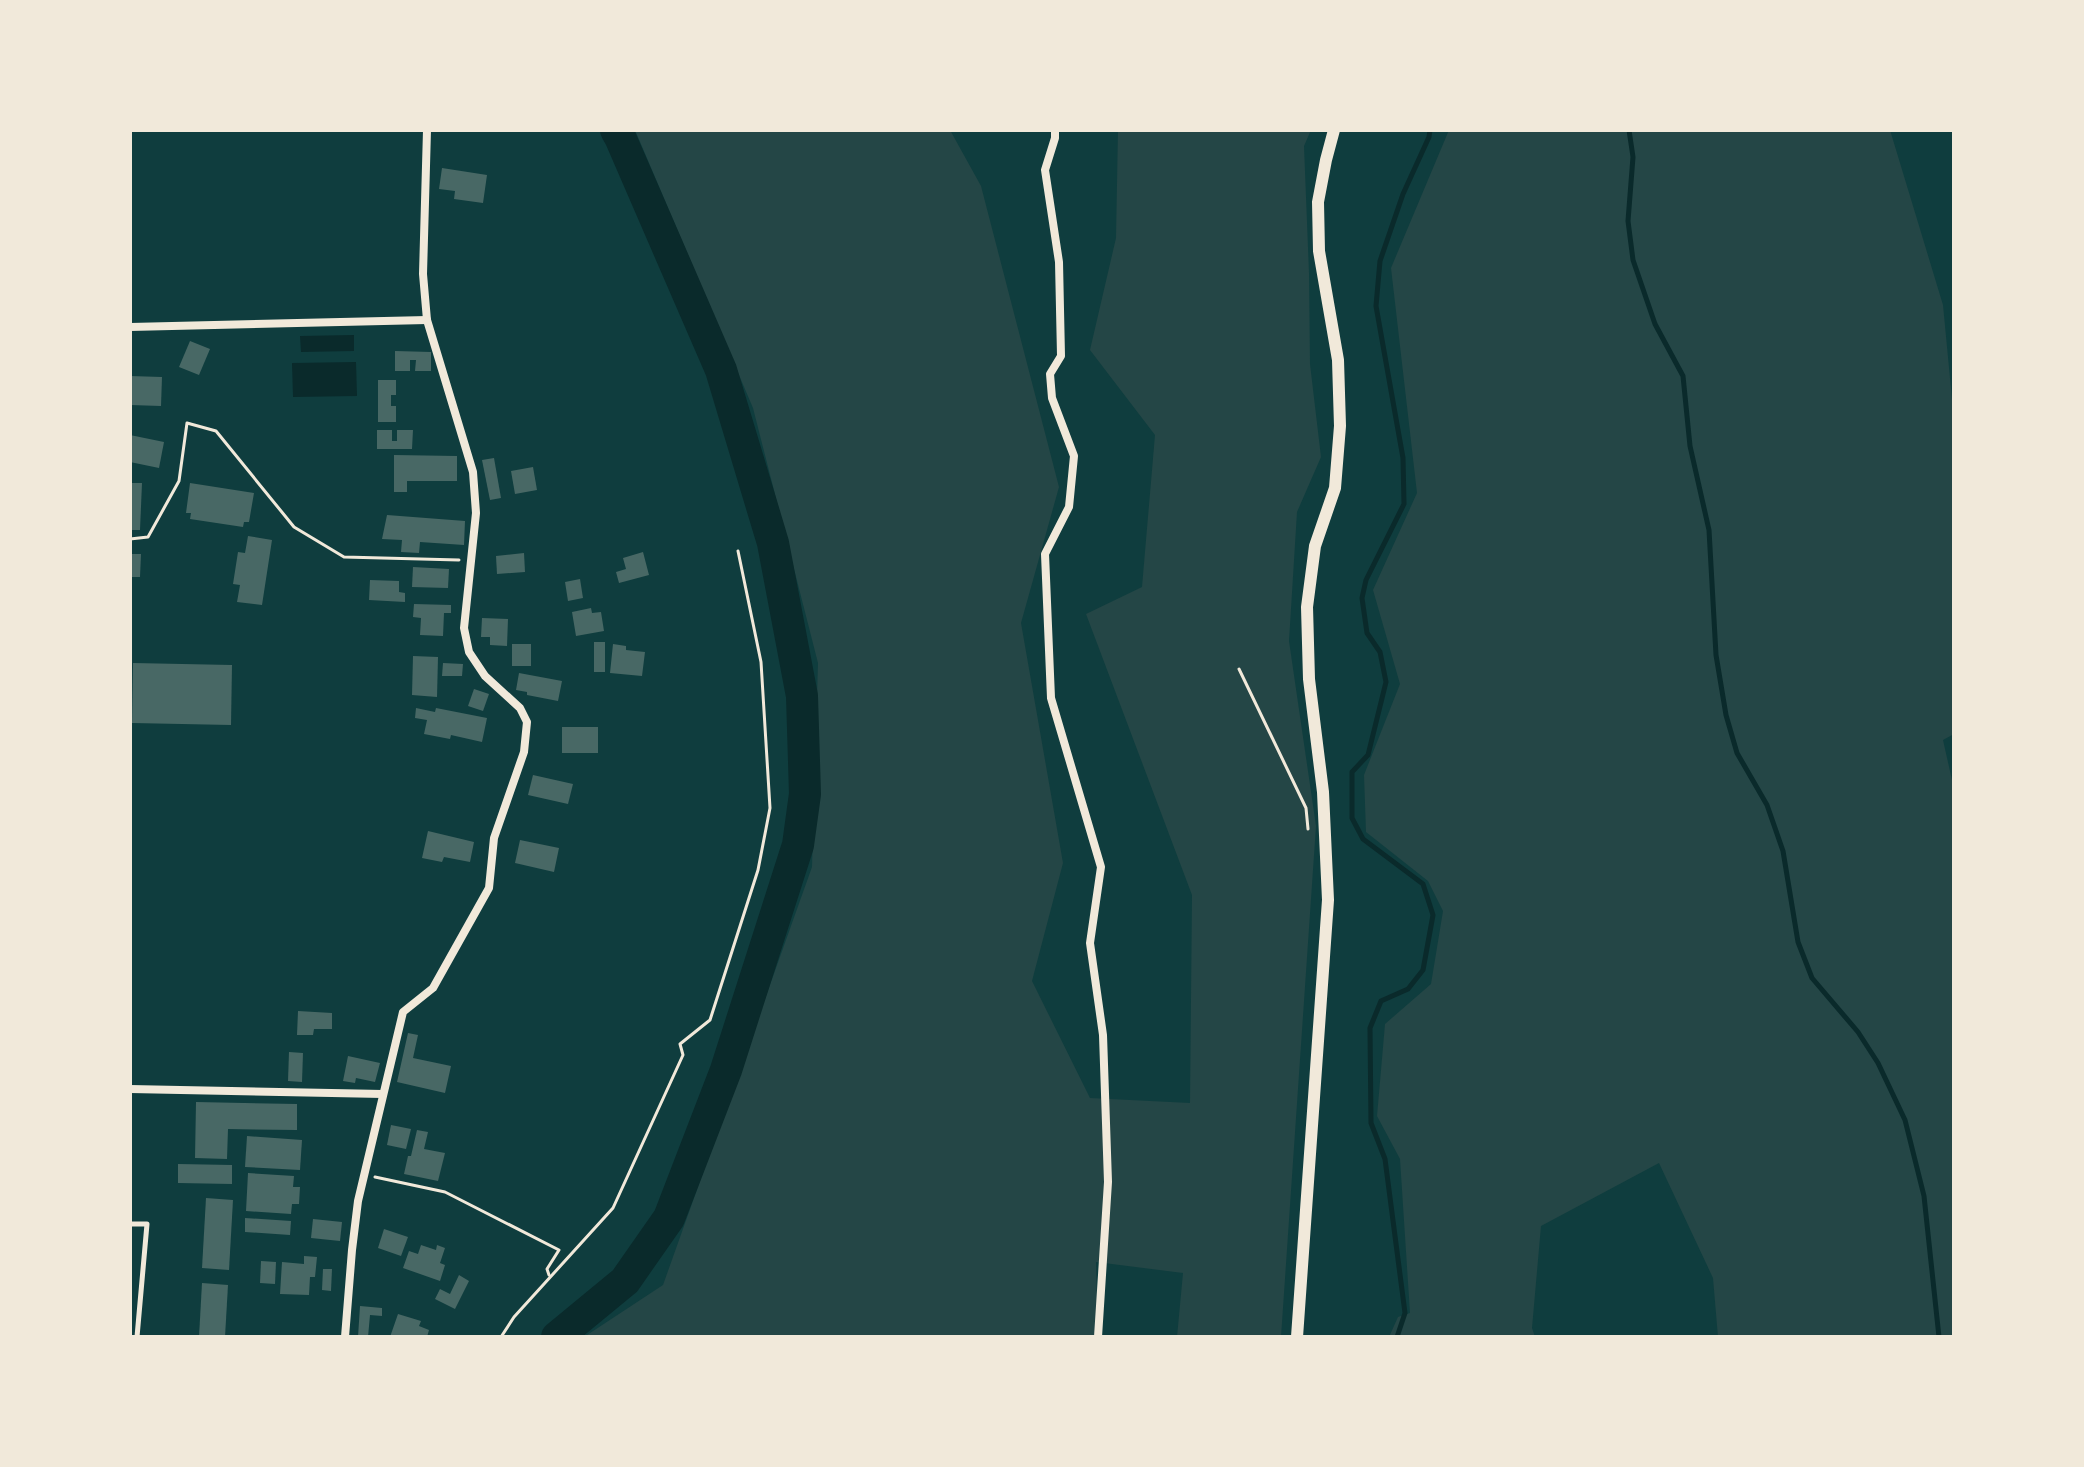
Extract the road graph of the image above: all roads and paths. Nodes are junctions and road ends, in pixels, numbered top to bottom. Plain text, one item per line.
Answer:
1 (427, 130) edge
2 (1055, 130) edge
3 (1334, 130) edge
4 (427, 320) junction
5 (130, 327) edge
6 (130, 539) edge
7 (738, 551) dead end
8 (471, 561) junction
9 (1239, 669) dead end
10 (1309, 837) dead end
11 (130, 1089) edge
12 (383, 1094) junction
13 (364, 1175) junction
14 (130, 1224) edge
15 (550, 1276) junction
16 (130, 1305) edge
17 (140, 1305) junction
18 (137, 1337) edge
19 (345, 1337) edge
20 (501, 1337) edge
21 (1098, 1337) edge
22 (1297, 1337) edge

1 - 4 street
2 - 21 street
3 - 22 street
4 - 5 street
4 - 8 street
6 - 8 path
7 - 15 path
8 - 12 street
9 - 10 path
11 - 12 street
12 - 13 street
13 - 15 path
13 - 19 street
14 - 17 lane
15 - 20 path
16 - 17 lane
17 - 18 lane

